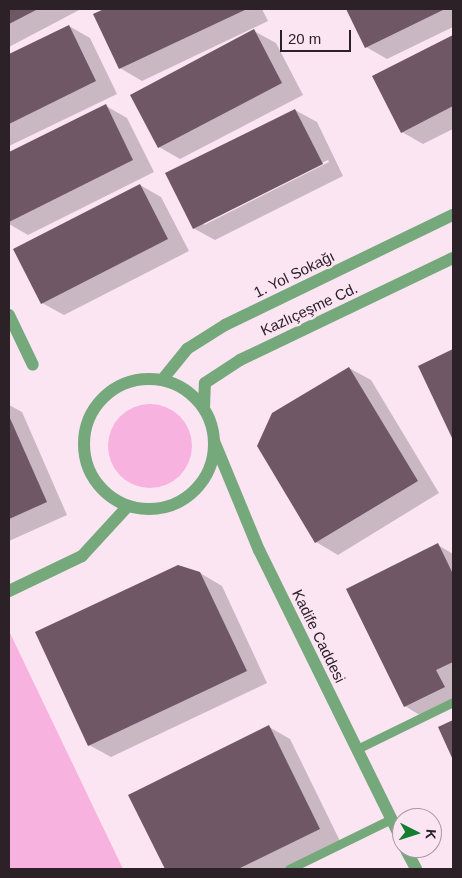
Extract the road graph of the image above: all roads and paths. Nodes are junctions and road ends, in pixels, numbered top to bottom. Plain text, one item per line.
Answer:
1 (453, 215) edge
2 (453, 258) edge
3 (9, 315) edge
4 (12, 330) edge
5 (33, 365) dead end
6 (162, 380) junction
7 (204, 408) junction
8 (214, 441) junction
9 (128, 506) junction
10 (9, 590) edge
11 (453, 702) edge
12 (357, 748) junction
13 (391, 819) joint
14 (289, 869) edge

1 - 6 street, 1. Yol Sokağı
2 - 7 street, Kazlıçeşme Cd.
3 - 4 street
4 - 5 street
6 - 7 street
6 - 9 street
7 - 8 street
8 - 9 street
8 - 12 street, Kadife Caddesi
9 - 10 street
11 - 12 lane
12 - 13 street, Kadife Caddesi
13 - 14 lane

